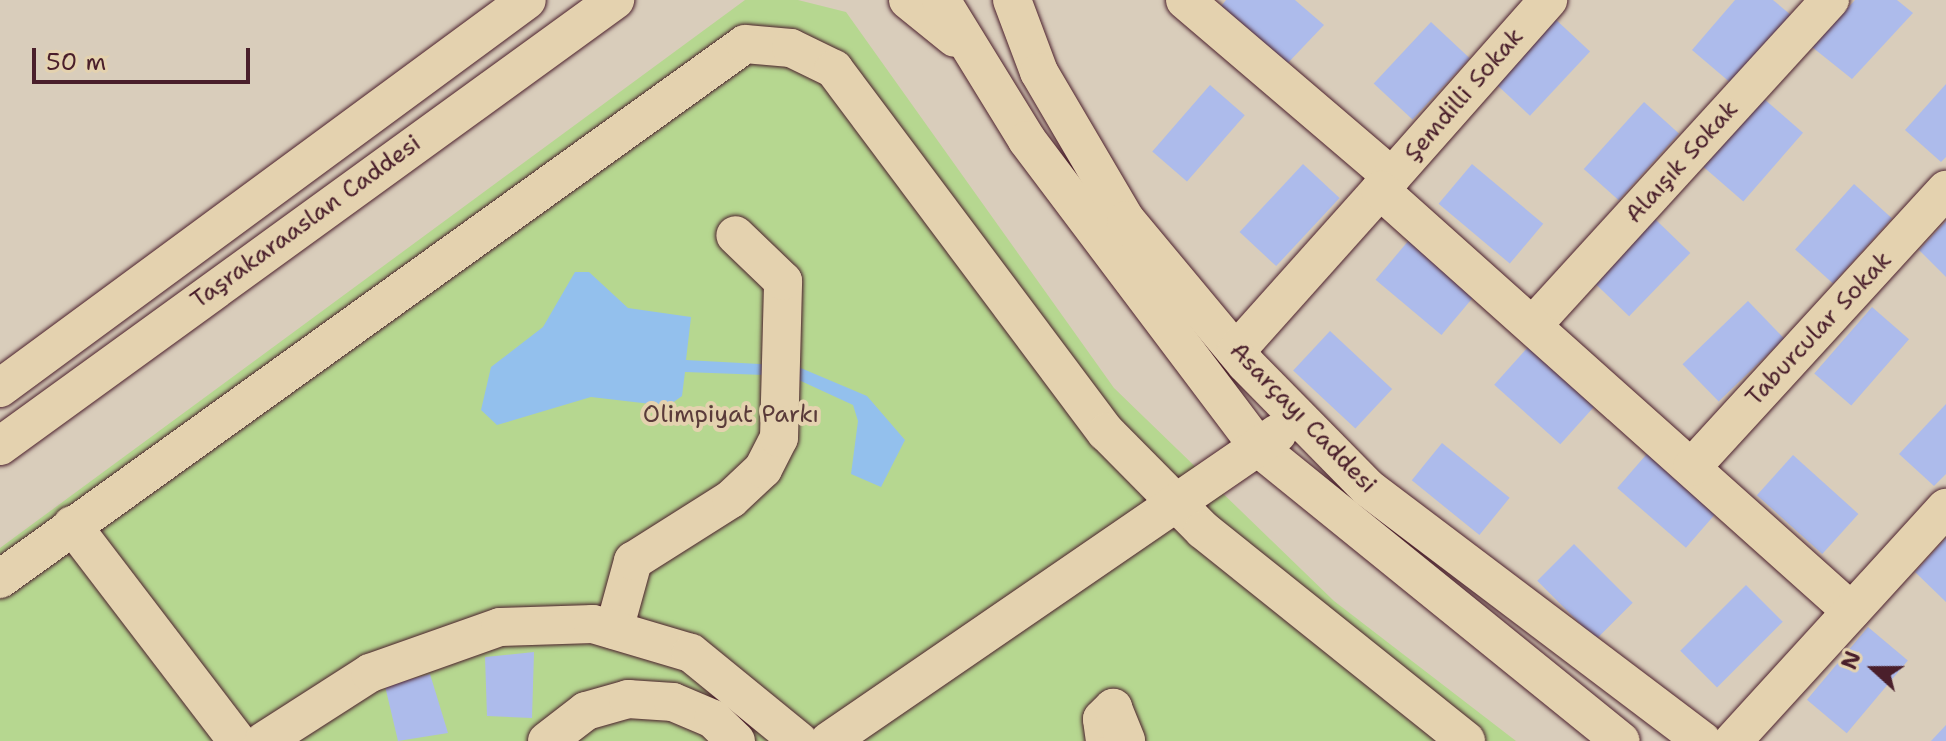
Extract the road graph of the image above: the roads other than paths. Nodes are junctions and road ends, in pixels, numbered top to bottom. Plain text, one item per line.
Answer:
1 (527, 0) edge
2 (615, 0) edge
3 (908, 0) edge
4 (941, 0) edge
5 (1012, 0) edge
6 (1185, 0) edge
7 (1830, 0) edge
8 (1528, 7) edge
9 (974, 53) junction
10 (1386, 183) junction
11 (1946, 190) edge
12 (735, 235) dead end
13 (1534, 324) junction
14 (1236, 351) junction
15 (0, 388) edge
16 (1298, 416) junction
17 (0, 446) edge
18 (1260, 449) junction
19 (1692, 467) junction
20 (1172, 500) junction
21 (1946, 508) edge
22 (72, 525) junction
23 (0, 579) edge
24 (1851, 611) junction
25 (614, 630) junction
26 (237, 741) edge
27 (264, 741) edge
28 (547, 741) edge
29 (736, 741) edge
30 (799, 741) edge
31 (829, 741) edge
32 (1105, 741) edge
33 (1126, 741) edge
34 (1466, 741) edge
35 (1621, 741) edge
36 (1702, 741) edge
37 (1733, 741) edge

1 - 15 street, Taşrakaraaslan Caddesi
2 - 17 street, Taşrakaraaslan Caddesi
3 - 9 street
4 - 9 street, Asarçayı Caddesi
5 - 14 street, Asarçayı Caddesi
6 - 10 street
7 - 13 street, Alaışık Sokak
8 - 10 street, Şemdilli Sokak
9 - 18 street, Asarçayı Caddesi
10 - 13 street
10 - 14 street, Şemdilli Sokak
11 - 19 street, Taburcular Sokak
12 - 25 street
13 - 19 street
14 - 16 street, Asarçayı Caddesi
16 - 18 street
16 - 36 street, Asarçayı Caddesi
18 - 20 street
18 - 35 street, Asarçayı Caddesi
19 - 24 street
20 - 22 street
20 - 31 street
20 - 34 street
21 - 24 street
22 - 23 street
22 - 26 street
24 - 37 street
25 - 27 street
25 - 30 street
28 - 29 street
32 - 33 street

